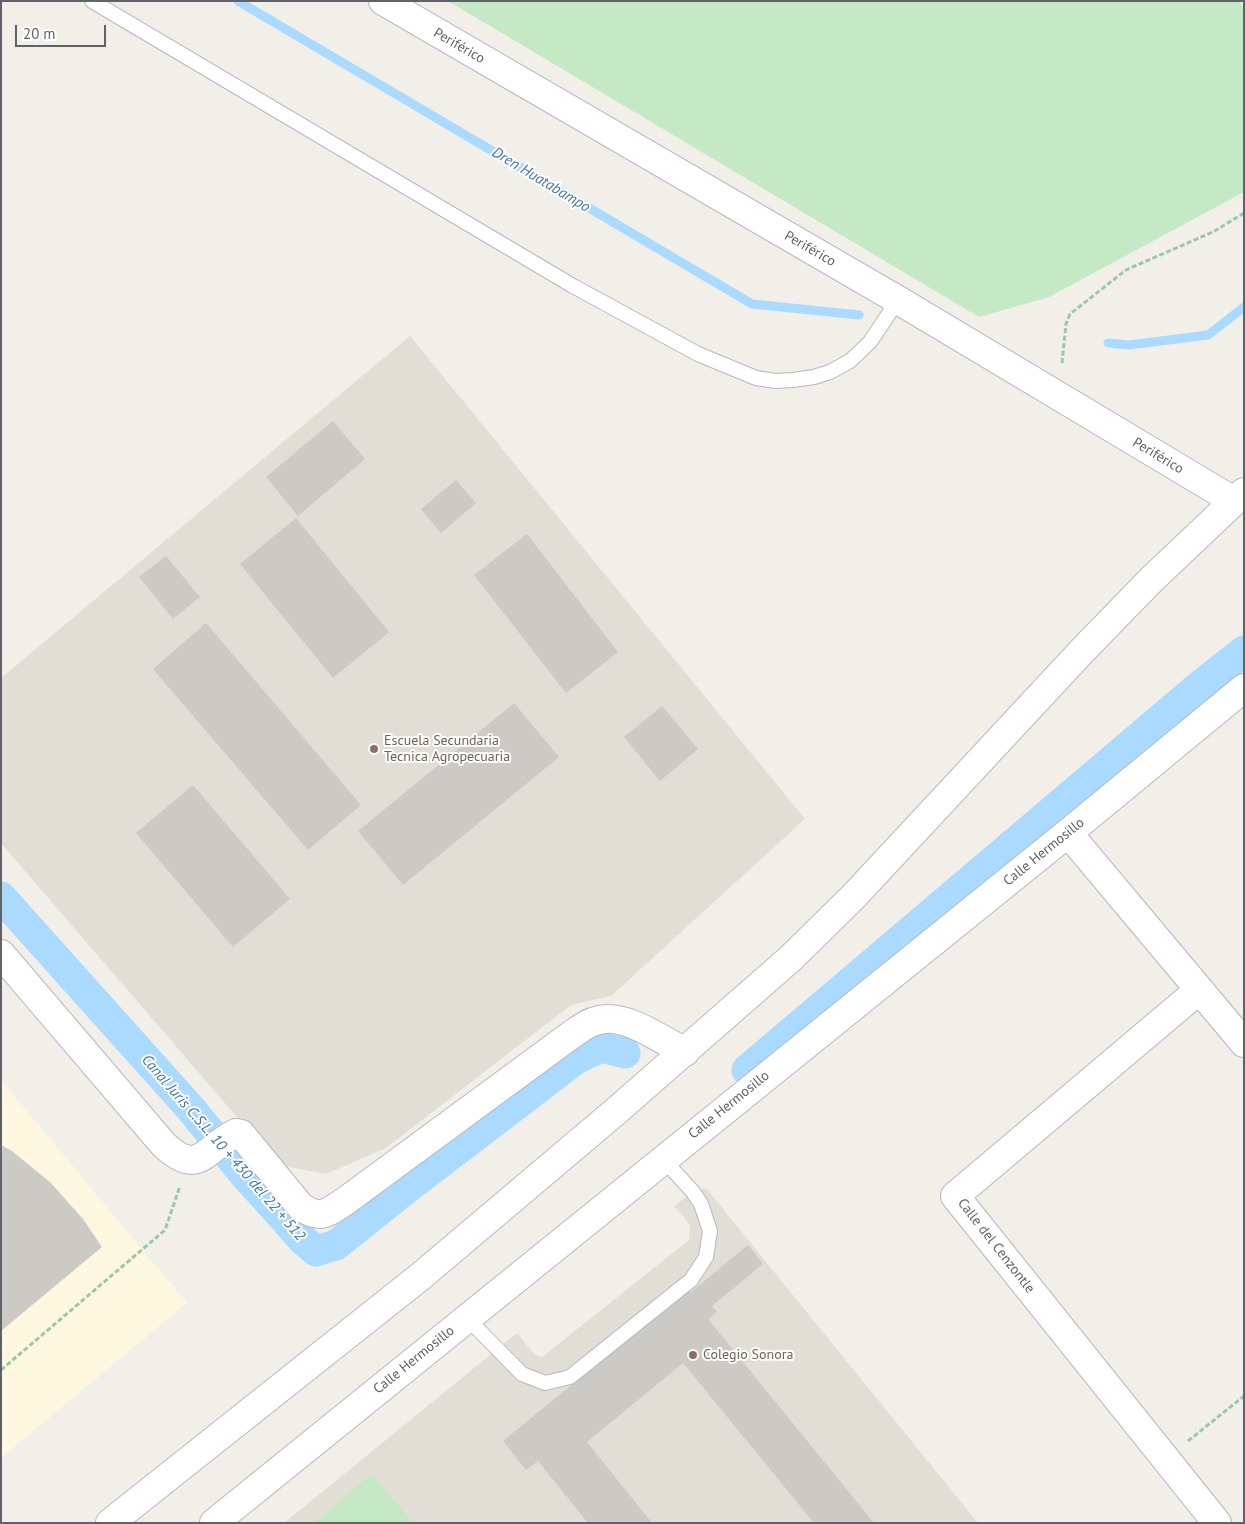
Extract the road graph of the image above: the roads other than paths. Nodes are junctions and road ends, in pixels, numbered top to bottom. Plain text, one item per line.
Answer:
1 (92, 1) edge
2 (383, 1) edge
3 (898, 300) junction
4 (1239, 497) edge
5 (1244, 688) edge
6 (1068, 833) junction
7 (1, 954) edge
8 (1199, 990) junction
9 (1244, 1043) edge
10 (685, 1052) junction
11 (663, 1159) junction
12 (467, 1318) junction
13 (110, 1523) edge
14 (214, 1523) edge
15 (1216, 1523) edge

1 - 3 lane
2 - 3 street, Periférico
3 - 4 street, Periférico
4 - 10 street
5 - 6 street, Calle Hermosillo
6 - 8 street
6 - 11 street, Calle Hermosillo
7 - 10 street
8 - 9 street
8 - 15 street, Calle del Cenzontle
10 - 13 street
11 - 12 street, Calle Hermosillo
11 - 12 lane
12 - 14 street, Calle Hermosillo

